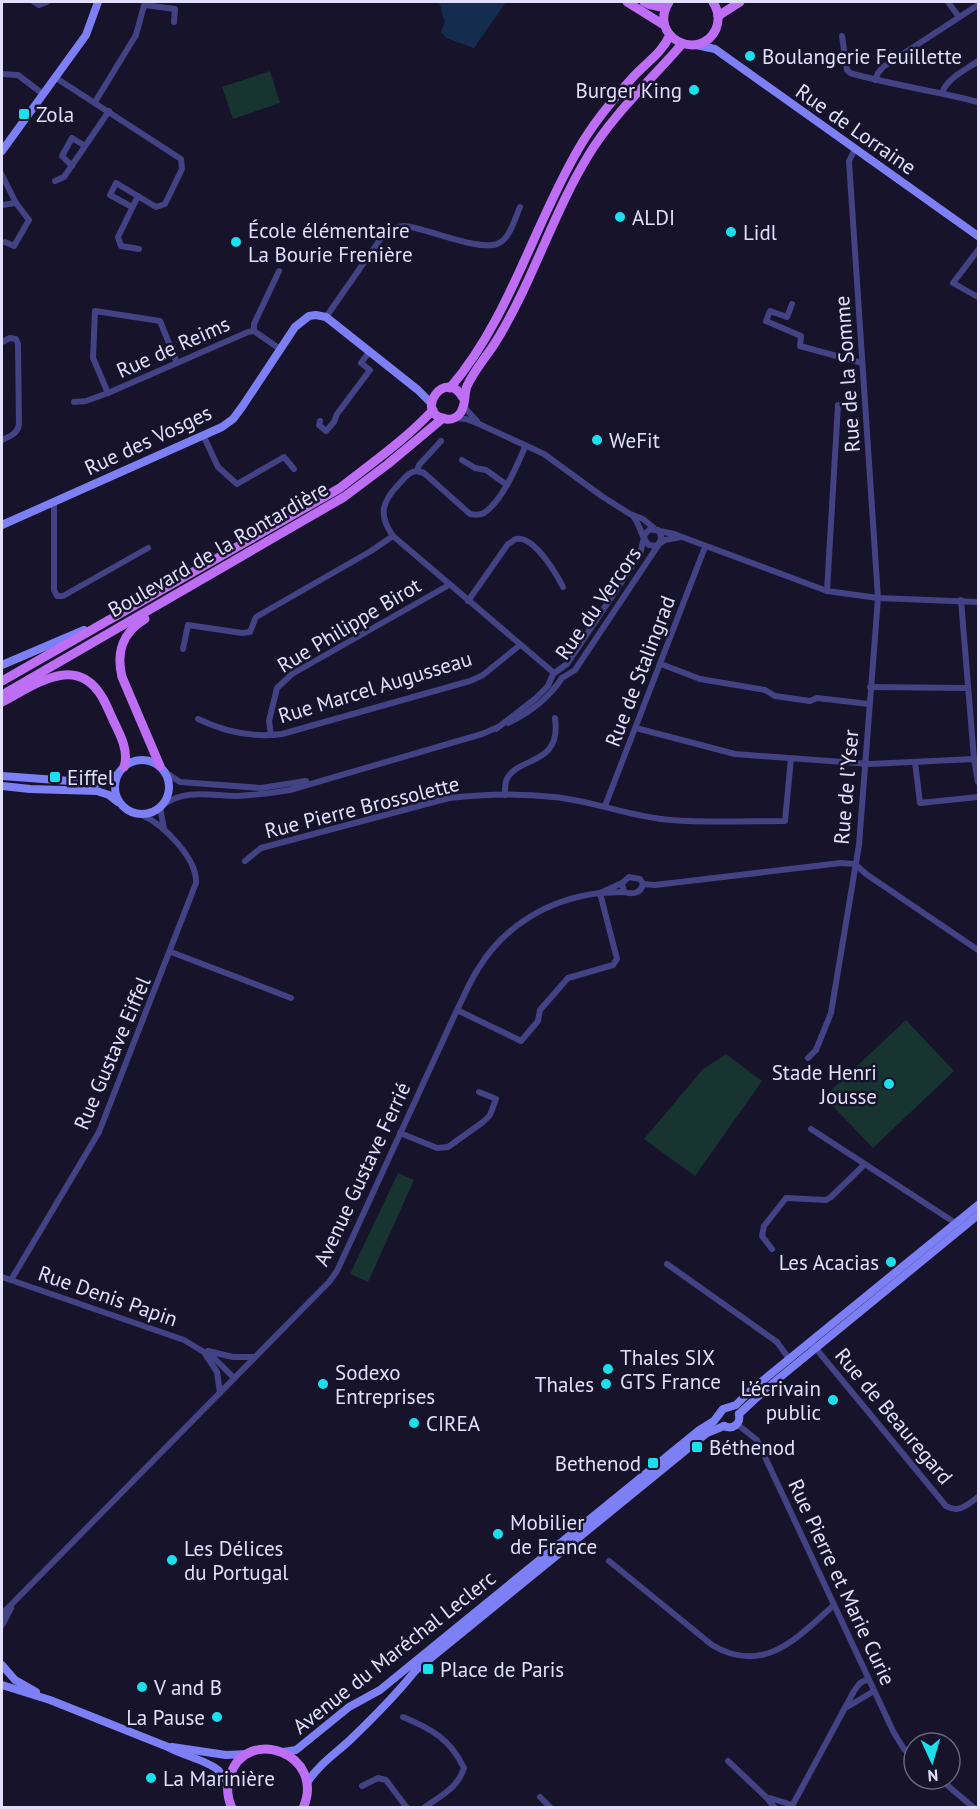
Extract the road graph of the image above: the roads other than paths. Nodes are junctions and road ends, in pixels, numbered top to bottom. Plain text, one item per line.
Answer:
1 (34, 2) edge
2 (47, 2) edge
3 (98, 2) edge
4 (179, 2) edge
5 (627, 2) edge
6 (644, 2) edge
7 (713, 2) edge
8 (740, 2) edge
9 (948, 2) edge
10 (145, 3) edge
11 (978, 4) edge
12 (667, 5) edge
13 (175, 9) junction
14 (718, 16) junction
15 (959, 17) junction
16 (174, 22) dead end
17 (664, 25) junction
18 (713, 34) junction
19 (670, 35) junction
20 (842, 36) dead end
21 (682, 44) junction
22 (696, 45) junction
23 (715, 49) junction
24 (978, 61) edge
25 (2, 74) edge
26 (56, 78) junction
27 (875, 80) junction
28 (942, 93) junction
29 (43, 94) junction
30 (95, 102) junction
31 (978, 102) edge
32 (109, 111) junction
33 (85, 146) junction
34 (855, 149) junction
35 (2, 151) edge
36 (72, 166) junction
37 (2, 175) edge
38 (55, 181) dead end
39 (138, 196) junction
40 (16, 203) junction
41 (2, 205) edge
42 (132, 207) junction
43 (520, 207) dead end
44 (978, 236) edge
45 (5, 242) dead end
46 (139, 249) dead end
47 (978, 250) edge
48 (279, 271) dead end
49 (978, 297) edge
50 (792, 304) dead end
51 (326, 317) junction
52 (254, 331) junction
53 (2, 342) edge
54 (280, 349) junction
55 (370, 351) junction
56 (177, 363) junction
57 (862, 363) junction
58 (450, 388) junction
59 (418, 390) junction
60 (437, 392) junction
61 (108, 393) junction
62 (74, 402) dead end
63 (463, 402) junction
64 (838, 405) dead end
65 (432, 406) junction
66 (443, 418) junction
67 (454, 418) junction
68 (321, 421) dead end
69 (480, 424) junction
70 (204, 436) junction
71 (2, 440) edge
72 (441, 441) dead end
73 (525, 447) junction
74 (462, 460) dead end
75 (294, 469) dead end
76 (417, 471) junction
77 (507, 485) junction
78 (54, 503) junction
79 (630, 513) junction
80 (2, 525) edge
81 (656, 529) junction
82 (393, 536) junction
83 (681, 537) junction
84 (644, 538) junction
85 (659, 544) junction
86 (705, 547) junction
87 (148, 548) dead end
88 (194, 585) junction
89 (449, 585) junction
90 (563, 587) dead end
91 (827, 591) junction
92 (878, 598) junction
93 (961, 600) junction
94 (468, 601) junction
95 (978, 602) edge
96 (104, 623) junction
97 (520, 645) junction
98 (183, 650) dead end
99 (661, 664) junction
100 (2, 665) edge
101 (553, 675) junction
102 (561, 680) junction
103 (2, 681) edge
104 (870, 687) junction
105 (968, 688) junction
106 (2, 695) edge
107 (2, 702) edge
108 (869, 704) junction
109 (555, 718) dead end
110 (198, 719) dead end
111 (496, 729) junction
112 (636, 729) junction
113 (271, 735) junction
114 (791, 758) junction
115 (974, 759) junction
116 (915, 762) junction
117 (865, 763) junction
118 (124, 766) junction
119 (163, 769) junction
120 (351, 772) junction
121 (117, 775) junction
122 (2, 776) edge
123 (978, 782) edge
124 (2, 786) edge
125 (505, 795) junction
126 (978, 797) edge
127 (120, 804) junction
128 (162, 806) junction
129 (605, 806) junction
130 (142, 815) junction
131 (166, 832) junction
132 (245, 861) dead end
133 (855, 864) junction
134 (622, 883) junction
135 (644, 884) junction
136 (624, 892) junction
137 (600, 893) junction
138 (978, 950) edge
139 (171, 952) junction
140 (291, 998) dead end
141 (457, 1010) junction
142 (808, 1058) dead end
143 (479, 1092) dead end
144 (811, 1129) dead end
145 (400, 1133) junction
146 (864, 1165) junction
147 (978, 1205) edge
148 (978, 1215) edge
149 (959, 1226) junction
150 (772, 1249) dead end
151 (667, 1264) dead end
152 (2, 1277) edge
153 (11, 1280) junction
154 (813, 1345) junction
155 (202, 1349) junction
156 (255, 1357) junction
157 (792, 1362) junction
158 (234, 1378) junction
159 (220, 1393) junction
160 (732, 1407) junction
161 (719, 1414) junction
162 (739, 1414) junction
163 (737, 1424) junction
164 (724, 1426) junction
165 (978, 1497) edge
166 (609, 1561) dead end
167 (12, 1604) junction
168 (834, 1605) junction
169 (2, 1614) edge
170 (2, 1625) edge
171 (2, 1665) edge
172 (868, 1679) junction
173 (2, 1685) edge
174 (874, 1690) junction
175 (50, 1700) junction
176 (846, 1707) junction
177 (403, 1717) dead end
178 (902, 1745) edge
179 (168, 1747) junction
180 (283, 1752) junction
181 (248, 1754) junction
182 (728, 1761) dead end
183 (228, 1783) junction
184 (307, 1783) junction
185 (362, 1786) dead end
186 (954, 1791) edge
187 (540, 1797) dead end
188 (766, 1797) junction
189 (229, 1805) edge
190 (792, 1806) edge
191 (303, 1808) edge
192 (407, 1808) edge
193 (424, 1808) edge
194 (551, 1808) edge
195 (775, 1808) edge
196 (974, 1808) edge

1 - 2 street
3 - 26 main road
4 - 13 street
5 - 17 main road
6 - 12 main road
7 - 14 main road
8 - 14 main road
9 - 15 street
10 - 13 street
10 - 30 street
11 - 15 street
12 - 17 main road
13 - 16 street
14 - 18 main road
15 - 27 street
17 - 19 main road
18 - 22 main road
18 - 23 main road
19 - 21 main road
19 - 58 main road
20 - 27 street
21 - 22 main road
21 - 63 main road
22 - 23 main road, Rue de Lorraine
23 - 34 main road, Rue de Lorraine
24 - 28 street
25 - 29 street
26 - 29 main road
26 - 30 street
27 - 28 street
28 - 31 street
29 - 35 main road
30 - 32 street
32 - 33 street
32 - 39 street
33 - 36 street
33 - 36 street
34 - 44 main road, Rue de Lorraine
34 - 57 street, Rue de la Somme
36 - 38 street
37 - 40 street
39 - 42 street
39 - 42 street
40 - 41 street
40 - 45 street
42 - 46 street
43 - 51 street
47 - 49 street
48 - 52 street
50 - 57 street
51 - 54 main road, Rue des Vosges
51 - 55 main road
52 - 54 street, Rue de Reims
52 - 56 street, Rue de Reims
53 - 71 street
54 - 70 main road, Rue des Vosges
55 - 59 main road
55 - 68 street
56 - 61 street, Rue de Reims
56 - 61 street
57 - 92 street, Rue de la Somme
58 - 60 main road
58 - 63 main road
59 - 60 main road
59 - 65 main road
60 - 65 main road
61 - 62 street, Rue de Reims
63 - 67 main road
63 - 69 street
64 - 91 street
65 - 66 main road
65 - 96 main road, Boulevard de la Rontardière
66 - 67 main road
66 - 88 main road, Boulevard de la Rontardière
67 - 69 street
69 - 73 street
70 - 75 street
70 - 78 main road, Rue des Vosges
72 - 76 street
73 - 77 street
73 - 79 street
74 - 77 street
76 - 77 street
76 - 82 street
78 - 80 main road, Rue des Vosges
78 - 87 street
79 - 81 street
79 - 84 street
81 - 83 street
81 - 84 street
81 - 85 street
82 - 89 street
82 - 98 street
83 - 85 street
83 - 86 street
84 - 85 street
84 - 101 street, Rue du Vercors
85 - 102 street, Rue du Vercors
86 - 91 street
86 - 99 street, Rue de Stalingrad
88 - 106 main road, Boulevard de la Rontardière
88 - 119 main road
89 - 94 street
89 - 113 street, Rue Philippe Birot
90 - 94 street
91 - 92 street
92 - 93 street
92 - 104 street, Rue de l’Yser
93 - 95 street
93 - 105 street
94 - 97 street
96 - 100 main road
96 - 103 main road, Boulevard de la Rontardière
97 - 101 street
97 - 113 street, Rue Marcel Augusseau
99 - 108 street
99 - 112 street, Rue de Stalingrad
101 - 102 street
101 - 111 street, Rue du Vercors
102 - 111 street, Rue du Vercors
104 - 105 street
104 - 108 street, Rue de l’Yser
105 - 115 street
107 - 118 main road
108 - 117 street, Rue de l’Yser
109 - 125 street
110 - 113 street, Rue Marcel Augusseau
111 - 120 street, Rue du Vercors
112 - 114 street
112 - 129 street, Rue de Stalingrad
114 - 117 street
114 - 129 street, Rue Pierre Brossolette
115 - 116 street
115 - 123 street
116 - 117 street
116 - 126 street
117 - 133 street, Rue de l’Yser
118 - 119 main road
118 - 121 main road
119 - 120 street, Rue du Vercors
119 - 128 main road
120 - 128 street, Rue du Vercors
121 - 122 main road
121 - 127 main road
124 - 127 main road
125 - 129 street, Rue Pierre Brossolette
125 - 132 street, Rue Pierre Brossolette
127 - 130 main road
128 - 130 main road
128 - 131 street, Rue Gustave Eiffel
130 - 131 street, Rue Gustave Eiffel
131 - 139 street, Rue Gustave Eiffel
133 - 135 street
133 - 138 street, Rue de l’Yser
133 - 142 street
134 - 135 street
134 - 136 street
134 - 137 street, Avenue Gustave Ferrié
135 - 136 street
136 - 137 street, Avenue Gustave Ferrié
137 - 141 street, Avenue Gustave Ferrié
137 - 141 street
139 - 140 street
139 - 153 street, Rue Gustave Eiffel
141 - 145 street, Avenue Gustave Ferrié
143 - 145 street
144 - 146 street
145 - 156 street, Avenue Gustave Ferrié
146 - 149 street
146 - 150 street
147 - 149 main road
148 - 149 main road
149 - 154 main road
151 - 157 street
152 - 153 street, Rue Denis Papin
153 - 155 street, Rue Denis Papin
154 - 157 main road
154 - 165 street, Rue de Beauregard
155 - 156 street, Rue Denis Papin
155 - 158 street, Rue Denis Papin
155 - 159 street
156 - 158 street, Avenue Gustave Ferrié
157 - 160 main road
157 - 162 main road
158 - 159 street, Avenue Gustave Ferrié
159 - 167 street, Avenue Gustave Ferrié
160 - 161 main road
160 - 162 main road
161 - 164 main road
161 - 180 main road, Avenue du Maréchal Leclerc
162 - 163 main road
163 - 164 main road
163 - 168 street, Rue Pierre et Marie Curie
164 - 184 main road, Avenue du Maréchal Leclerc
166 - 168 street
167 - 169 street, Avenue Gustave Ferrié
167 - 170 street, Avenue Gustave Ferrié
168 - 172 street, Rue Pierre et Marie Curie
171 - 175 main road
172 - 174 street, Rue Pierre et Marie Curie
172 - 176 street
173 - 175 main road
174 - 176 street
174 - 178 street, Rue Pierre et Marie Curie
175 - 179 main road
176 - 190 street
177 - 193 street
179 - 181 main road
179 - 183 main road
180 - 181 main road
180 - 184 main road
181 - 183 main road
182 - 188 street
183 - 189 main road
184 - 191 main road
185 - 192 street
186 - 196 street
187 - 194 street
188 - 190 street
188 - 195 street

